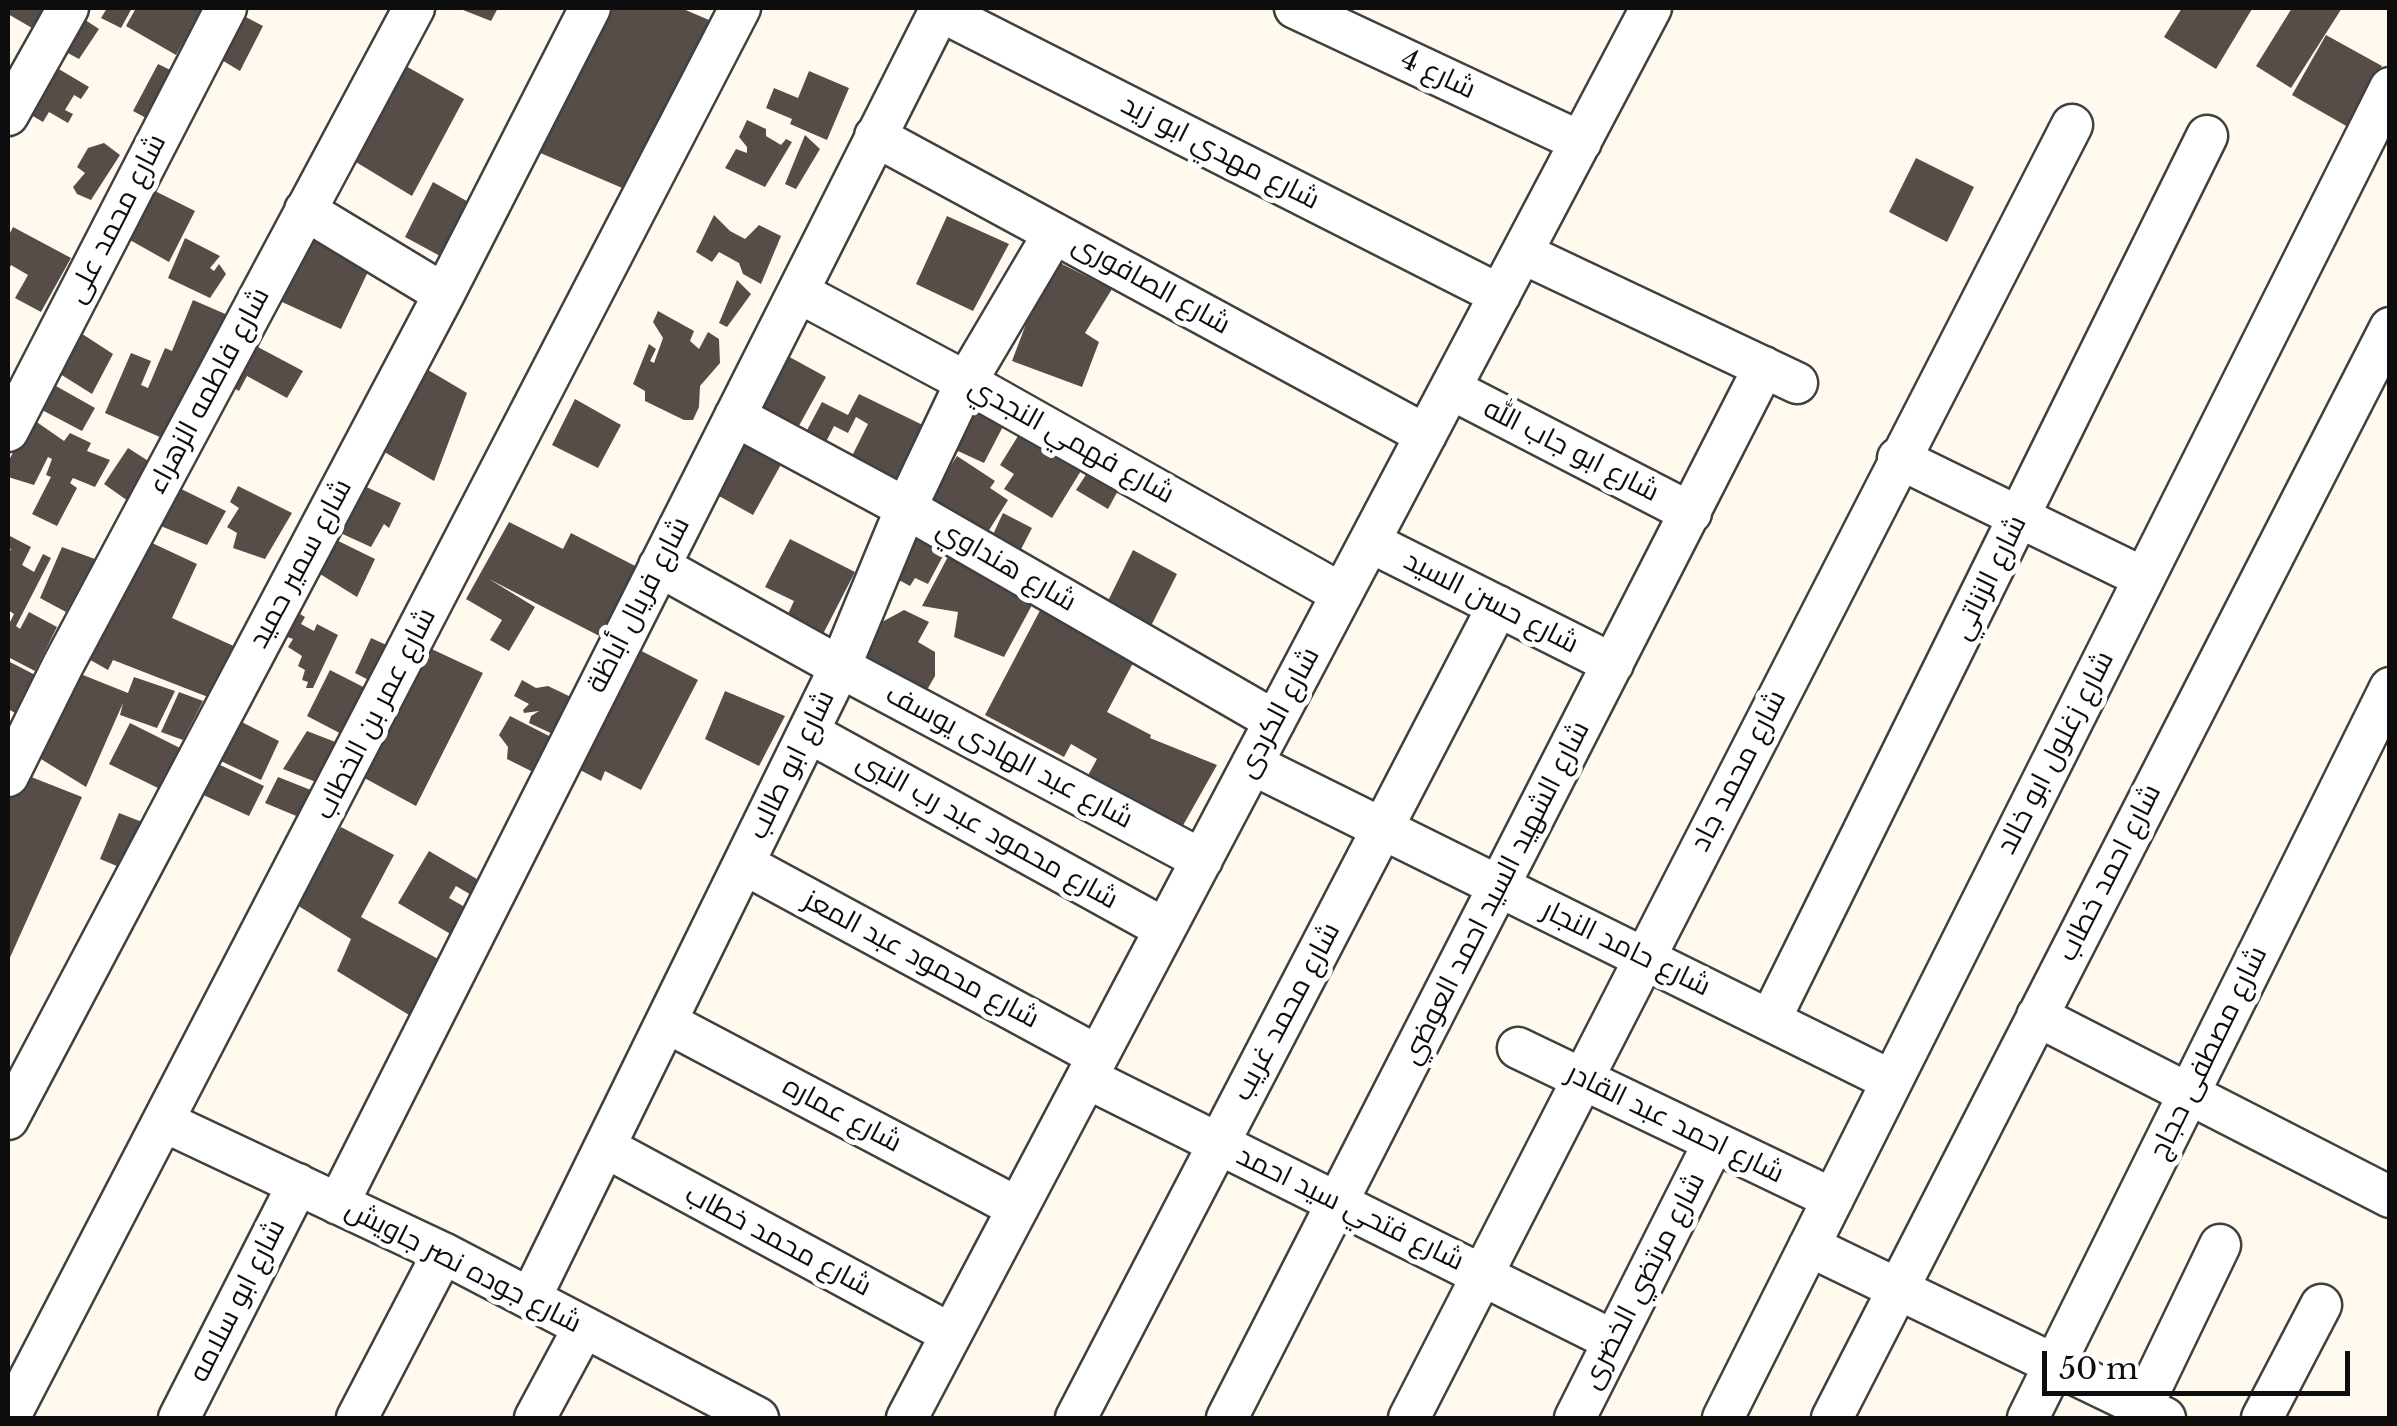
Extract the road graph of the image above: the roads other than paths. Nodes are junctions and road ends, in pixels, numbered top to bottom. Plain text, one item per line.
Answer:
1 (68, 8) edge
2 (226, 8) edge
3 (414, 8) edge
4 (590, 8) edge
5 (740, 8) edge
6 (1294, 8) edge
7 (1651, 8) edge
8 (941, 9) edge
9 (2390, 88) edge
10 (8, 115) edge
11 (2072, 124) dead end
12 (876, 136) junction
13 (2207, 136) dead end
14 (1580, 142) junction
15 (305, 210) junction
16 (1054, 233) junction
17 (1522, 252) junction
18 (798, 292) junction
19 (444, 294) junction
20 (1500, 295) junction
21 (2390, 328) edge
22 (966, 382) junction
23 (1451, 389) junction
24 (734, 416) junction
25 (8, 431) edge
26 (1426, 435) junction
27 (1898, 458) junction
28 (906, 508) junction
29 (1691, 513) junction
30 (2020, 518) junction
31 (1370, 542) junction
32 (659, 566) junction
33 (2144, 578) junction
34 (1342, 594) junction
35 (1498, 606) junction
36 (1613, 664) junction
37 (840, 667) junction
38 (2390, 688) edge
39 (1275, 721) junction
40 (808, 732) junction
41 (1252, 764) junction
42 (8, 776) edge
43 (1383, 828) junction
44 (1202, 860) junction
45 (744, 864) junction
46 (1500, 886) junction
47 (1166, 929) junction
48 (1644, 958) junction
49 (2037, 1016) junction
50 (1770, 1020) junction
51 (666, 1022) junction
52 (1518, 1048) dead end
53 (1092, 1067) junction
54 (1582, 1078) junction
55 (1892, 1081) junction
56 (2189, 1094) junction
57 (8, 1118) edge
58 (165, 1122) junction
59 (1218, 1144) junction
60 (1713, 1144) junction
61 (605, 1147) junction
62 (298, 1184) junction
63 (2390, 1196) edge
64 (1833, 1199) junction
65 (1337, 1203) junction
66 (338, 1204) junction
67 (1018, 1208) junction
68 (2220, 1245) dead end
69 (1809, 1246) junction
70 (443, 1253) junction
71 (1482, 1275) junction
72 (1898, 1289) junction
73 (531, 1298) junction
74 (2321, 1304) dead end
75 (584, 1327) junction
76 (952, 1334) junction
77 (1614, 1341) junction
78 (2054, 1366) junction
79 (2153, 1413) edge
80 (741, 1415) edge
81 (9, 1418) edge
82 (179, 1418) edge
83 (356, 1418) edge
84 (535, 1418) edge
85 (907, 1418) edge
86 (1076, 1418) edge
87 (1226, 1418) edge
88 (1408, 1418) edge
89 (1576, 1418) edge
90 (1723, 1418) edge
91 (1832, 1418) edge
92 (2028, 1418) edge
93 (2262, 1418) edge

1 - 10 street
2 - 25 street, شارع محمد على
3 - 15 street, شارع فاطمه الزهراء
4 - 19 street, شارع سمير حميد
5 - 58 street, شارع عمر بن الخطاب
6 - 14 street, شارع 4
7 - 14 street, شارع الكردى
8 - 12 street, شارع فريال أباظة
8 - 20 street, شارع مهدي ابو زيد
9 - 33 street, شارع زغلول ابو خالد
11 - 27 street, شارع محمد جاد
12 - 16 street, شارع الصافورى
12 - 18 street, شارع فريال أباظة
13 - 30 street, شارع الزناتي
14 - 17 street, شارع الكردى
15 - 19 street
15 - 42 street, شارع فاطمه الزهراء
16 - 22 street, شارع ابو طالب
16 - 26 street, شارع الصافورى
17 - 20 street, شارع الكردى
17 - 29 street, شارع الشهيد السيد احمد العوضي
18 - 22 street, شارع فهمي النجدي
18 - 24 street, شارع فريال أباظة
19 - 57 street, شارع سمير حميد
20 - 23 street, شارع الكردى
21 - 49 street, شارع احمد خطاب
22 - 28 street, شارع ابو طالب
22 - 34 street, شارع فهمي النجدي
23 - 26 street, شارع الكردى
23 - 29 street, شارع ابو جاب الله
24 - 28 street, شارع هنداوي
24 - 32 street, شارع فريال أباظة
26 - 31 street, شارع الكردى
27 - 30 street
27 - 48 street, شارع محمد جاد
28 - 37 street, شارع ابو طالب
28 - 39 street, شارع هنداوي
29 - 36 street, شارع الشهيد السيد احمد العوضي
30 - 33 street
30 - 50 street, شارع الزناتي
31 - 34 street, شارع الكردى
31 - 35 street, شارع حسن السيد
32 - 37 street, شارع عبد الهادى يوسف
32 - 66 street, شارع فريال أباظة
33 - 55 street, شارع زغلول ابو خالد
34 - 39 street, شارع الكردى
35 - 36 street, شارع حسن السيد
35 - 43 street, شارع محمد غريب
36 - 46 street, شارع الشهيد السيد احمد العوضي
37 - 40 street, شارع ابو طالب
37 - 44 street, شارع عبد الهادى يوسف
38 - 56 street, شارع مصطفى حجاج
39 - 41 street, شارع الكردى
40 - 45 street, شارع ابو طالب
40 - 47 street, شارع محمود عبد رب النبى
41 - 43 street, شارع حامد النجار
41 - 44 street, شارع الكردى
43 - 46 street, شارع حامد النجار
43 - 59 street, شارع محمد غريب
44 - 47 street, شارع الكردى
45 - 51 street, شارع ابو طالب
45 - 53 street, شارع محمود عبد المعز
46 - 48 street, شارع حامد النجار
46 - 65 street, شارع الشهيد السيد احمد العوضي
47 - 53 street, شارع الكردى
48 - 50 street, شارع حامد النجار
48 - 54 street, شارع محمد جاد
49 - 56 street
49 - 72 street, شارع احمد خطاب
50 - 55 street, شارع حامد النجار
51 - 61 street, شارع ابو طالب
51 - 67 street, شارع عماره
52 - 54 street, شارع احمد عبد القادر
53 - 59 street, شارع فتحي سيد احمد
53 - 67 street, شارع الكردى
54 - 60 street, شارع احمد عبد القادر
54 - 71 street, شارع محمد جاد
55 - 64 street, شارع زغلول ابو خالد
56 - 63 street
56 - 78 street, شارع مصطفى حجاج
58 - 62 street, شارع جوده نصر جاويش
58 - 81 street, شارع عمر بن الخطاب
59 - 65 street, شارع فتحي سيد احمد
59 - 86 street, شارع محمد غريب
60 - 64 street, شارع احمد عبد القادر
60 - 77 street, شارع مرتضي الخضرى
61 - 73 street, شارع ابو طالب
61 - 76 street, شارع محمد خطاب
62 - 66 street, شارع جوده نصر جاويش
62 - 82 street, شارع ابو سلامه
64 - 69 street, شارع زغلول ابو خالد
65 - 71 street, شارع فتحي سيد احمد
65 - 87 street, شارع الشهيد السيد احمد العوضي
66 - 70 street, شارع جوده نصر جاويش
67 - 76 street, شارع الكردى
68 - 79 street
69 - 72 street
69 - 90 street, شارع زغلول ابو خالد
70 - 73 street, شارع جوده نصر جاويش
70 - 83 street
71 - 77 street, شارع فتحي سيد احمد
71 - 88 street, شارع محمد جاد
72 - 78 street
72 - 91 street, شارع احمد خطاب
73 - 75 street, شارع جوده نصر جاويش
74 - 93 street
75 - 80 street, شارع جوده نصر جاويش
75 - 84 street
76 - 85 street, شارع الكردى
77 - 89 street, شارع مرتضي الخضرى
78 - 79 street
78 - 92 street, شارع مصطفى حجاج

